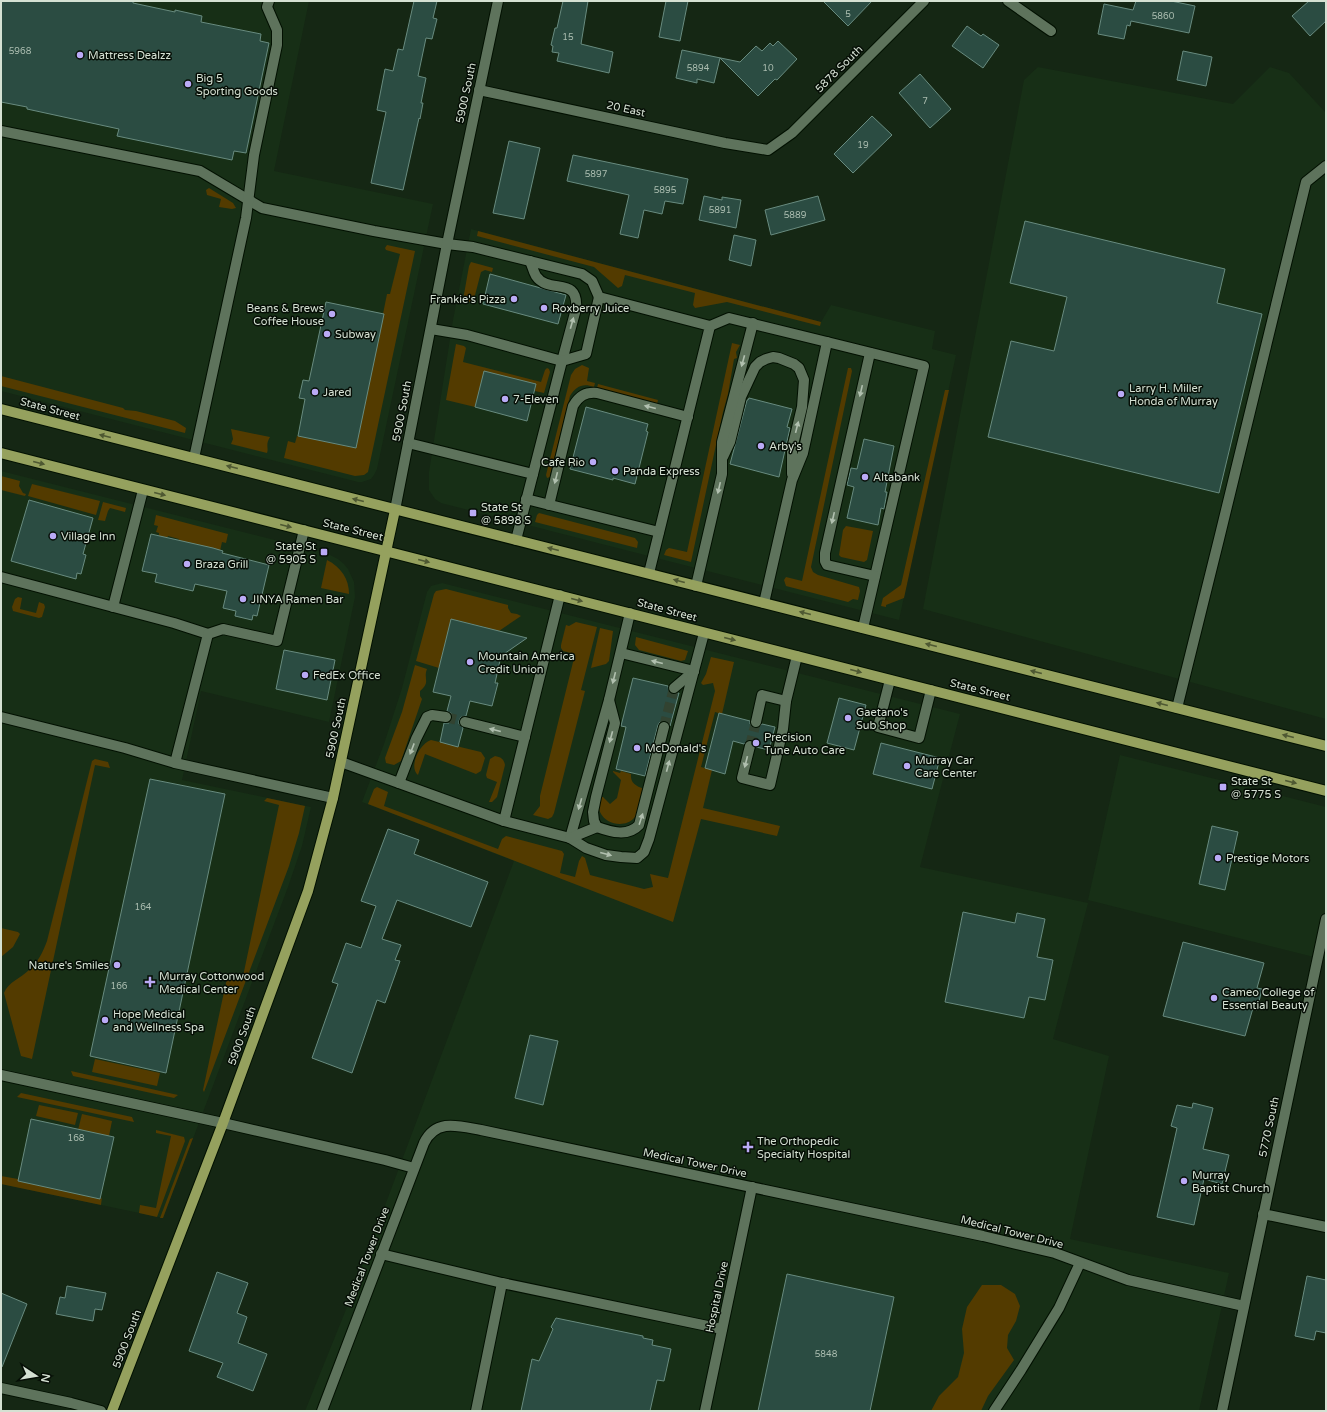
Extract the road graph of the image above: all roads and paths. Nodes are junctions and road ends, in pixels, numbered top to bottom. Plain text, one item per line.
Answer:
1 (498, 1) edge
2 (924, 1) edge
3 (1008, 1) edge
4 (266, 3) edge
5 (1051, 31) dead end
6 (479, 90) junction
7 (1, 131) edge
8 (768, 150) joint
9 (1326, 166) edge
10 (247, 198) junction
11 (447, 244) junction
12 (530, 261) junction
13 (599, 297) junction
14 (753, 323) junction
15 (710, 326) junction
16 (431, 329) junction
17 (827, 342) junction
18 (870, 352) junction
19 (562, 361) junction
20 (1, 409) edge
21 (688, 417) junction
22 (408, 443) junction
23 (1, 453) edge
24 (194, 458) junction
25 (722, 459) junction
26 (533, 474) junction
27 (792, 480) junction
28 (143, 490) junction
29 (526, 499) junction
30 (549, 505) junction
31 (395, 510) junction
32 (304, 530) junction
33 (659, 532) junction
34 (516, 540) junction
35 (386, 552) junction
36 (649, 573) junction
37 (875, 576) junction
38 (1, 577) edge
39 (696, 586) junction
40 (560, 595) junction
41 (764, 603) junction
42 (113, 607) junction
43 (630, 613) junction
44 (863, 628) junction
45 (704, 632) junction
46 (208, 634) junction
47 (621, 653) junction
48 (797, 656) junction
49 (694, 671) junction
50 (890, 680) junction
51 (674, 688) tunnel mouth
52 (931, 690) junction
53 (609, 700) junction
54 (786, 701) junction
55 (1177, 708) junction
56 (1, 717) edge
57 (446, 717) tunnel mouth
58 (464, 722) tunnel mouth
59 (756, 722) tunnel mouth
60 (664, 727) tunnel mouth
61 (525, 737) junction
62 (750, 746) tunnel mouth
63 (1326, 746) edge
64 (341, 762) junction
65 (175, 763) junction
66 (399, 783) junction
67 (1326, 791) edge
68 (333, 798) junction
69 (504, 821) junction
70 (597, 827) junction
71 (570, 838) junction
72 (1326, 919) edge
73 (1324, 937) edge
74 (1, 1075) edge
75 (222, 1123) junction
76 (414, 1168) junction
77 (752, 1187) junction
78 (1264, 1214) junction
79 (1326, 1227) edge
80 (381, 1254) junction
81 (1080, 1263) junction
82 (502, 1283) junction
83 (1244, 1306) junction
84 (722, 1329) junction
85 (1, 1388) edge
86 (100, 1411) edge
87 (112, 1411) edge
88 (322, 1411) edge
89 (476, 1411) edge
90 (705, 1411) edge
91 (994, 1411) edge
92 (1222, 1411) edge

1 - 6 street, 5900 South
2 - 8 street, 5878 South
3 - 5 street
4 - 10 street
6 - 8 street, 20 East
6 - 11 street, 5900 South
7 - 10 street
9 - 55 street
10 - 11 street
10 - 24 street
11 - 12 street
11 - 16 street, 5900 South
12 - 13 street
19 -> 12 street
13 - 15 street
13 - 19 street
14 - 15 street
14 - 17 street
14 -> 25 street
15 - 21 street
16 - 19 street
16 - 22 street, 5900 South
17 - 18 street
17 - 27 street
18 -> 37 street
18 - 37 street
19 - 26 street
24 -> 20 main road, State Street
21 -> 30 street
21 - 33 street
22 - 26 street
22 - 31 street, 5900 South
23 -> 28 main road, State Street
31 -> 24 main road, State Street
27 -> 25 street
25 -> 39 street
26 - 29 street
27 - 41 street
28 -> 32 main road, State Street
28 - 42 street
29 - 30 street
29 - 34 street
30 - 33 street
31 - 34 main road, State Street
31 - 35 main road, 5900 South
32 - 35 main road, State Street
32 - 46 street
33 - 36 street
36 -> 34 main road, State Street
35 -> 40 main road, State Street
35 - 64 main road, 5900 South
39 -> 36 main road, State Street
37 - 44 street
38 - 42 street
39 - 41 main road, State Street
40 -> 43 main road, State Street
40 - 61 street
44 -> 41 main road, State Street
42 - 46 street
43 - 45 main road, State Street
43 - 47 street
55 -> 44 main road, State Street
45 -> 48 main road, State Street
45 - 49 street
46 - 65 street
49 -> 47 street
47 -> 53 street
48 -> 50 main road, State Street
48 - 54 street
49 - 51 street
71 -> 49 street
50 - 52 main road, State Street
50 - 52 street
52 -> 67 main road, State Street
53 -> 70 street
53 -> 71 street
54 - 59 street
62 -> 54 street
63 -> 55 main road, State Street
56 - 65 street
57 -> 66 street
61 -> 58 street
70 -> 60 street
61 - 69 street
64 - 66 street
64 - 68 main road, 5900 South
65 - 68 street
66 - 69 street
68 - 75 main road, 5900 South
69 - 71 street
70 - 71 street
72 - 73 street, 5770 South
73 - 78 street, 5770 South
74 - 75 street
75 - 76 street
75 - 87 main road, 5900 South
76 - 77 street, Medical Tower Drive
76 - 80 street, Medical Tower Drive
77 - 81 street, Medical Tower Drive
77 - 84 street, Hospital Drive
78 - 79 street
78 - 83 street, 5770 South
80 - 82 street
80 - 88 street, Medical Tower Drive
81 - 83 street, Medical Tower Drive
81 - 91 street
82 - 84 street
82 - 89 street
83 - 92 street, 5770 South
84 - 90 street, Hospital Drive
85 - 86 street

